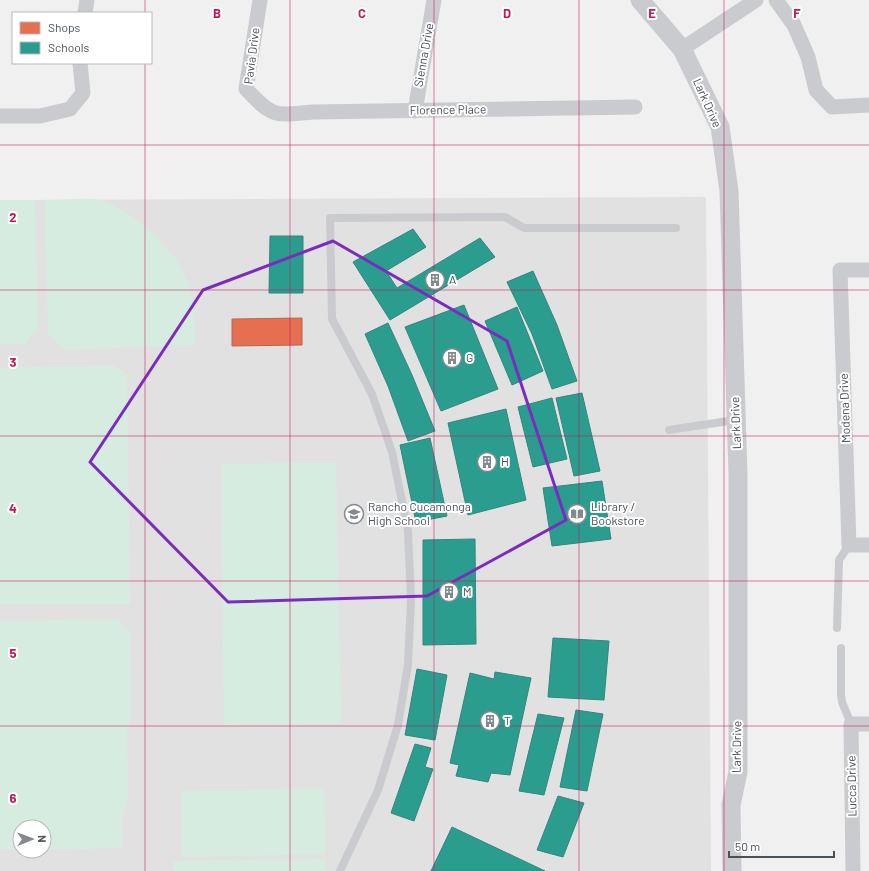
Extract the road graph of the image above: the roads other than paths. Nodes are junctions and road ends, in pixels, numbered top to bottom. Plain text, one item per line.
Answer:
1 (87, 0) edge
2 (260, 0) edge
3 (434, 0) edge
4 (640, 0) edge
5 (756, 0) edge
6 (776, 0) edge
7 (85, 12) edge
8 (682, 49) junction
9 (80, 64) edge
10 (869, 105) edge
11 (263, 107) joint
12 (636, 107) dead end
13 (415, 111) junction
14 (0, 116) edge
15 (676, 228) dead end
16 (869, 270) edge
17 (735, 420) junction
18 (669, 430) dead end
19 (849, 545) junction
20 (869, 545) edge
21 (837, 628) dead end
22 (841, 648) dead end
23 (851, 724) junction
24 (869, 724) edge
25 (340, 871) edge
26 (732, 871) edge
27 (852, 871) edge

1 - 7 street
2 - 11 street, Pavia Drive
3 - 13 street, Sienna Drive
4 - 8 street, Lark Drive
5 - 8 street
6 - 10 street
8 - 17 street, Lark Drive
9 - 14 street
11 - 13 street, Florence Place
12 - 13 street, Florence Place
15 - 25 lane
16 - 19 street, Modena Drive
17 - 18 lane
17 - 26 street, Lark Drive
19 - 20 street
19 - 21 lane
22 - 23 lane
23 - 24 street
23 - 27 street, Lucca Drive

